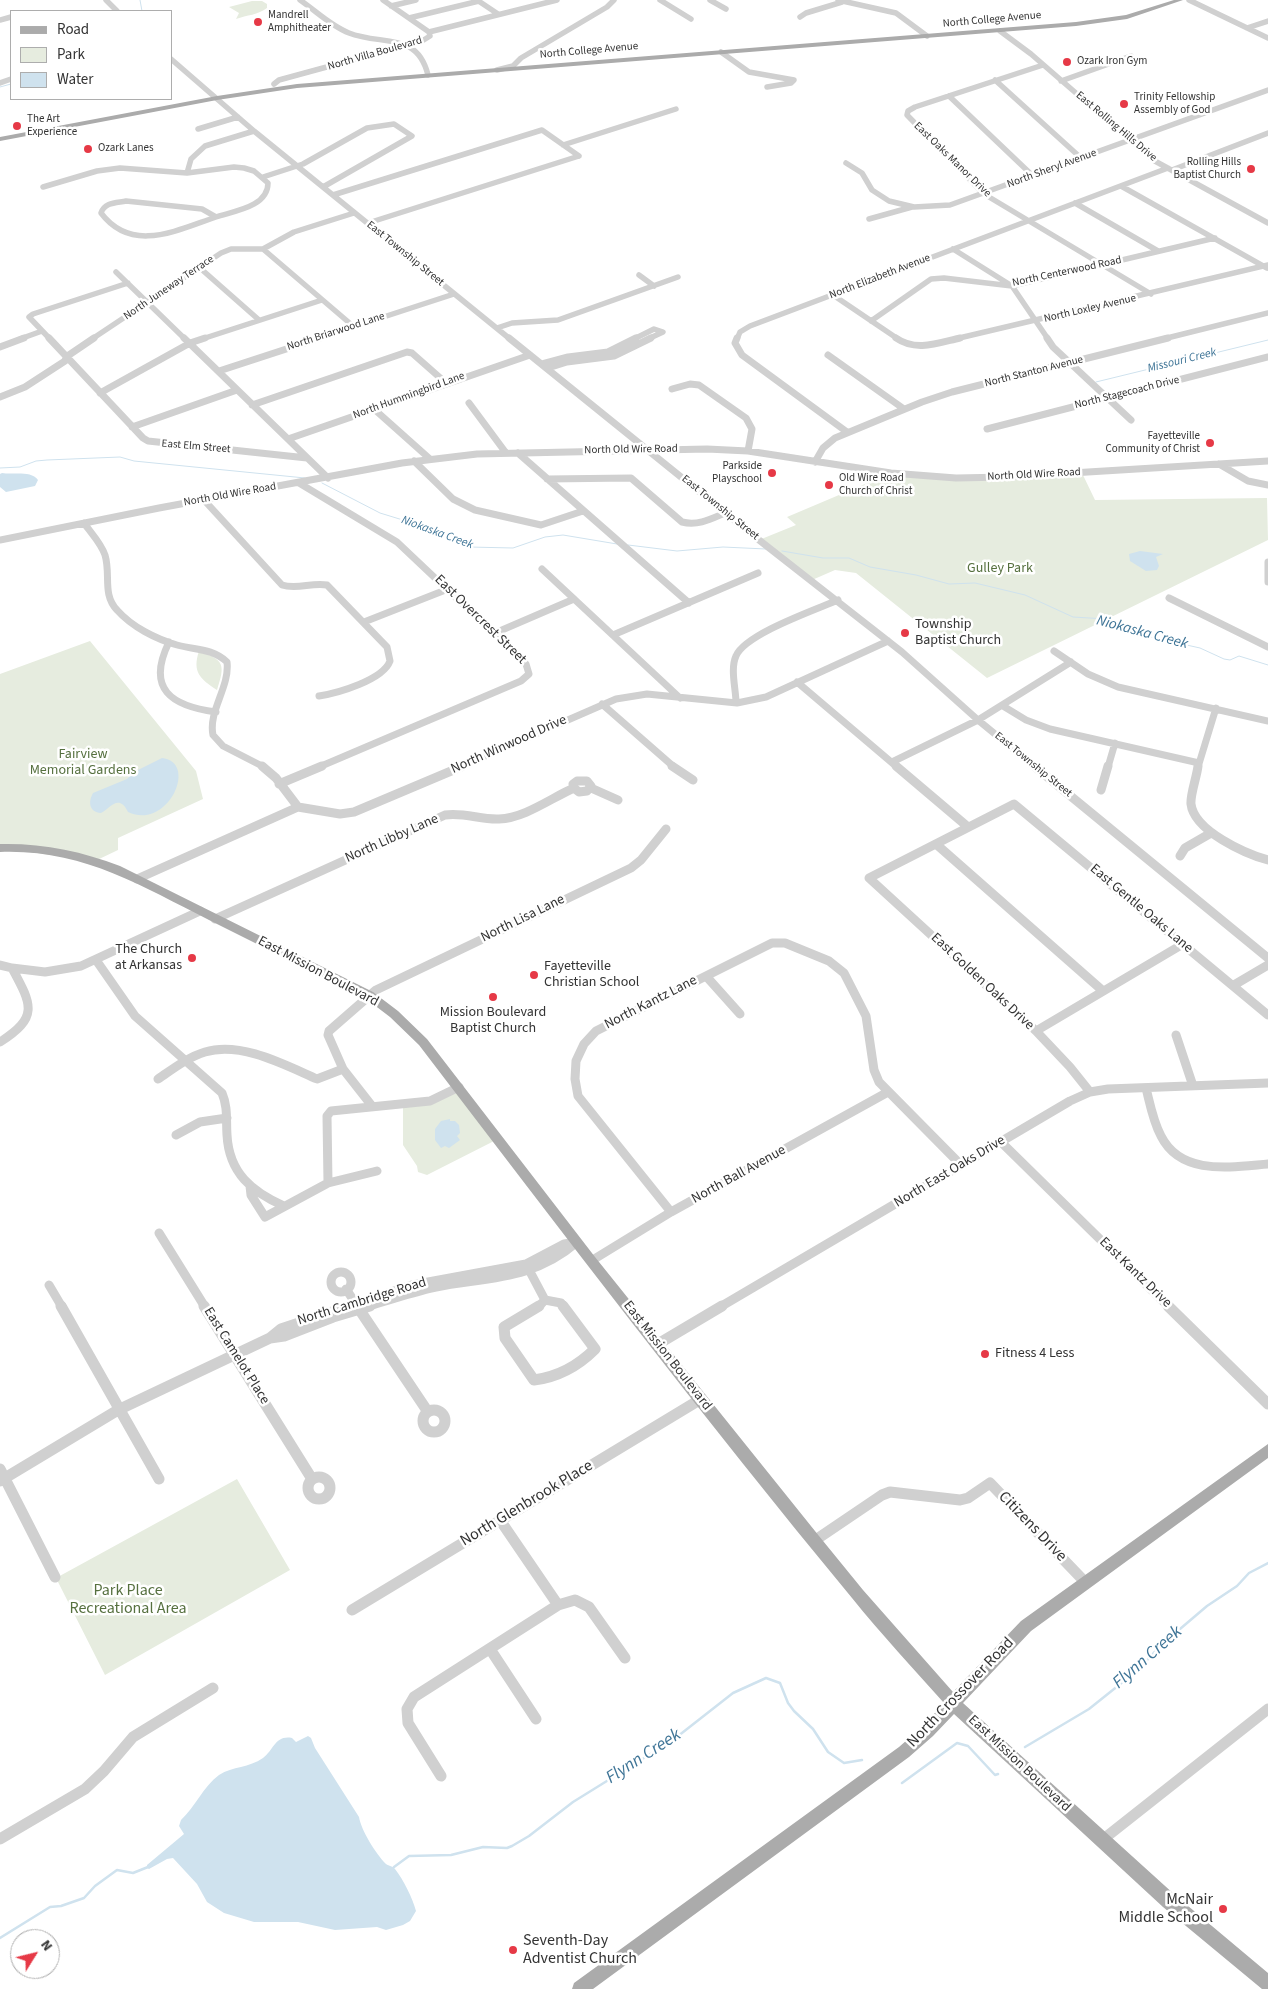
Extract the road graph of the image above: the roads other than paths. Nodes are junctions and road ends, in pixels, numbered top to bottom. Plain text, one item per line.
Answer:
1 (106, 0) edge
2 (300, 0) edge
3 (382, 0) edge
4 (416, 0) edge
5 (557, 0) edge
6 (614, 0) edge
7 (660, 0) edge
8 (710, 0) edge
9 (1180, 0) edge
10 (1188, 0) edge
11 (478, 1) edge
12 (840, 1) edge
13 (391, 6) junction
14 (726, 9) dead end
15 (116, 10) edge
16 (498, 14) junction
17 (800, 17) dead end
18 (409, 18) junction
19 (691, 19) dead end
20 (1268, 21) edge
21 (1247, 28) junction
22 (1000, 31) junction
23 (429, 32) junction
24 (927, 36) junction
25 (1268, 38) edge
26 (406, 46) junction
27 (721, 52) junction
28 (1131, 56) dead end
29 (172, 61) edge
30 (519, 64) junction
31 (1042, 65) junction
32 (428, 75) junction
33 (995, 80) junction
34 (1061, 81) junction
35 (274, 84) dead end
36 (767, 87) dead end
37 (1268, 90) edge
38 (949, 96) junction
39 (217, 98) junction
40 (676, 109) dead end
41 (238, 117) junction
42 (198, 129) dead end
43 (254, 131) junction
44 (1267, 134) edge
45 (0, 139) edge
46 (1129, 140) junction
47 (563, 145) junction
48 (579, 156) joint
49 (1081, 158) junction
50 (846, 163) dead end
51 (298, 167) junction
52 (1170, 169) junction
53 (187, 173) junction
54 (1033, 176) junction
55 (263, 177) junction
56 (1121, 186) junction
57 (43, 187) dead end
58 (323, 187) junction
59 (984, 194) junction
60 (333, 195) junction
61 (1075, 203) junction
62 (106, 206) joint
63 (914, 207) junction
64 (354, 213) junction
65 (217, 218) junction
66 (869, 219) dead end
67 (1029, 220) junction
68 (1268, 223) edge
69 (368, 224) junction
70 (1215, 238) junction
71 (263, 249) junction
72 (953, 249) junction
73 (1158, 252) junction
74 (1103, 265) junction
75 (1267, 267) edge
76 (200, 268) junction
77 (116, 272) dead end
78 (639, 275) dead end
79 (678, 277) dead end
80 (128, 283) junction
81 (654, 286) junction
82 (1012, 286) junction
83 (454, 294) junction
84 (1151, 294) junction
85 (833, 295) junction
86 (322, 300) junction
87 (147, 303) junction
88 (1268, 313) edge
89 (259, 320) junction
90 (871, 321) junction
91 (1036, 322) junction
92 (353, 326) junction
93 (497, 328) junction
94 (42, 331) junction
95 (190, 343) junction
96 (911, 346) joint
97 (0, 347) edge
98 (530, 355) junction
99 (828, 355) dead end
100 (66, 357) junction
101 (1268, 357) edge
102 (1069, 363) junction
103 (545, 366) junction
104 (218, 371) junction
105 (446, 383) junction
106 (672, 389) dead end
107 (237, 390) junction
108 (100, 393) junction
109 (0, 397) edge
110 (1107, 398) junction
111 (469, 403) dead end
112 (252, 404) junction
113 (374, 409) junction
114 (904, 409) junction
115 (1132, 420) dead end
116 (132, 427) junction
117 (987, 429) dead end
118 (847, 432) junction
119 (630, 436) junction
120 (288, 439) junction
121 (647, 449) junction
122 (614, 450) junction
123 (748, 451) junction
124 (506, 453) junction
125 (518, 453) junction
126 (307, 458) junction
127 (430, 459) junction
128 (414, 461) junction
129 (1268, 461) edge
130 (815, 462) junction
131 (1219, 464) junction
132 (328, 478) junction
133 (547, 479) junction
134 (299, 483) junction
135 (1268, 485) edge
136 (204, 500) junction
137 (583, 510) junction
138 (725, 513) junction
139 (84, 523) junction
140 (0, 540) edge
141 (1268, 562) edge
142 (542, 569) dead end
143 (758, 573) dead end
144 (1268, 582) edge
145 (448, 589) junction
146 (1168, 598) dead end
147 (574, 599) junction
148 (838, 600) junction
149 (689, 603) junction
150 (364, 622) junction
151 (495, 633) junction
152 (613, 635) junction
153 (888, 641) junction
154 (169, 642) junction
155 (1268, 647) edge
156 (1054, 651) dead end
157 (1070, 662) junction
158 (797, 682) junction
159 (319, 696) dead end
160 (680, 698) junction
161 (736, 702) junction
162 (602, 704) junction
163 (1003, 706) junction
164 (1216, 708) junction
165 (216, 712) junction
166 (978, 720) junction
167 (1268, 721) edge
168 (1115, 744) junction
169 (892, 762) junction
170 (1199, 763) junction
171 (694, 780) dead end
172 (279, 784) junction
173 (1101, 790) dead end
174 (618, 800) dead end
175 (298, 807) junction
176 (968, 828) junction
177 (666, 829) dead end
178 (1211, 833) junction
179 (936, 844) junction
180 (0, 848) edge
181 (1180, 856) dead end
182 (1268, 860) edge
183 (137, 878) junction
184 (200, 911) junction
185 (215, 919) junction
186 (1183, 944) junction
187 (1268, 958) edge
188 (96, 960) junction
189 (0, 965) edge
190 (1268, 966) edge
191 (12, 968) junction
192 (706, 976) junction
193 (1234, 985) junction
194 (1103, 991) junction
195 (369, 995) junction
196 (740, 1014) dead end
197 (1268, 1015) edge
198 (1036, 1031) junction
199 (1176, 1035) dead end
200 (0, 1042) edge
201 (186, 1060) junction
202 (343, 1069) junction
203 (158, 1079) dead end
204 (1268, 1083) edge
205 (1193, 1086) junction
206 (459, 1087) junction
207 (1146, 1088) junction
208 (888, 1092) junction
209 (1090, 1092) junction
210 (372, 1106) junction
211 (227, 1118) junction
212 (176, 1135) dead end
213 (1001, 1142) junction
214 (1268, 1164) edge
215 (961, 1166) junction
216 (377, 1171) dead end
217 (328, 1183) junction
218 (250, 1186) junction
219 (284, 1206) junction
220 (671, 1212) junction
221 (159, 1233) dead end
222 (577, 1242) junction
223 (591, 1261) junction
224 (527, 1266) junction
225 (49, 1285) dead end
226 (346, 1289) dead end
227 (545, 1300) junction
228 (359, 1306) junction
229 (658, 1344) junction
230 (235, 1354) junction
231 (701, 1399) junction
232 (1268, 1404) edge
233 (118, 1410) junction
234 (428, 1412) dead end
235 (1268, 1450) edge
236 (2, 1476) edge
237 (159, 1479) dead end
238 (312, 1479) dead end
239 (500, 1520) junction
240 (814, 1541) junction
241 (55, 1577) dead end
242 (1085, 1582) junction
243 (558, 1606) junction
244 (352, 1610) dead end
245 (490, 1649) junction
246 (625, 1658) dead end
247 (213, 1688) dead end
248 (954, 1704) junction
249 (1268, 1709) edge
250 (536, 1719) dead end
251 (441, 1776) dead end
252 (0, 1839) edge
253 (1101, 1840) junction
254 (1268, 1983) edge
255 (582, 1988) edge

1 - 15 street
2 - 26 street
3 - 13 street
4 - 13 street
5 - 16 street, North Villa Boulevard
6 - 30 street
7 - 19 street
8 - 14 street
9 - 22 main road, North College Avenue
10 - 21 street
11 - 16 street
11 - 18 street
12 - 17 street
12 - 24 street
13 - 18 street
16 - 23 street, North Villa Boulevard
18 - 23 street
20 - 21 street
21 - 25 street
22 - 24 main road, North College Avenue
22 - 31 street, East Rolling Hills Drive
23 - 26 street, North Villa Boulevard
24 - 27 main road, North College Avenue
26 - 32 street
26 - 35 street, North Villa Boulevard
27 - 30 main road, North College Avenue
27 - 36 street
28 - 34 street
29 - 39 street, East Township Street
30 - 32 main road, North College Avenue
31 - 33 street, East Oaks Manor Drive
31 - 34 street, East Rolling Hills Drive
32 - 39 main road, North College Avenue
33 - 38 street, East Oaks Manor Drive
33 - 49 street
34 - 46 street, East Rolling Hills Drive
37 - 46 street, North Sheryl Avenue
38 - 54 street
38 - 59 street, East Oaks Manor Drive
39 - 41 street, East Township Street
39 - 45 main road, North College Avenue
40 - 47 street
41 - 42 street
41 - 43 street, East Township Street
43 - 51 street, East Township Street
43 - 53 street
44 - 52 street, North Elizabeth Avenue
46 - 49 street, North Sheryl Avenue
46 - 52 street, East Rolling Hills Drive
47 - 48 street
47 - 60 street
48 - 69 street
49 - 54 street, North Sheryl Avenue
50 - 63 street, North Sheryl Avenue
51 - 55 street
51 - 58 street, East Township Street
51 - 58 street
52 - 56 street, North Elizabeth Avenue
52 - 68 street, East Rolling Hills Drive
53 - 55 street
53 - 57 street
54 - 59 street, North Sheryl Avenue
55 - 65 street
56 - 61 street, North Elizabeth Avenue
56 - 70 street
58 - 60 street, East Township Street
59 - 63 street, North Sheryl Avenue
59 - 67 street, East Oaks Manor Drive
60 - 64 street, East Township Street
61 - 67 street, North Elizabeth Avenue
61 - 73 street
62 - 65 street
62 - 65 street
63 - 66 street
64 - 69 street, East Township Street
64 - 71 street, North Juneway Terrace
67 - 72 street, North Elizabeth Avenue
67 - 74 street, East Oaks Manor Drive
69 - 83 street, East Township Street
70 - 73 street, North Centerwood Road
70 - 75 street
71 - 76 street, North Juneway Terrace
71 - 86 street
72 - 82 street
72 - 85 street, North Elizabeth Avenue
73 - 74 street, North Centerwood Road
74 - 82 street, North Centerwood Road
74 - 84 street, East Oaks Manor Drive
75 - 84 street, North Loxley Avenue
76 - 87 street, North Juneway Terrace
76 - 89 street
77 - 80 street
78 - 81 street
79 - 81 street
80 - 87 street
80 - 94 street, East Elm Street
81 - 93 street
82 - 90 street, North Centerwood Road
82 - 91 street
83 - 92 street, North Briarwood Lane
83 - 93 street, East Township Street
84 - 91 street, North Loxley Avenue
85 - 90 street
85 - 118 street, North Elizabeth Avenue
86 - 89 street
86 - 92 street
87 - 95 street
87 - 100 street, North Juneway Terrace
88 - 102 street, North Stanton Avenue
89 - 95 street
90 - 96 street
91 - 96 street, North Loxley Avenue
91 - 102 street
92 - 104 street, North Briarwood Lane
93 - 98 street, East Township Street
94 - 97 street
94 - 100 street, East Elm Street
95 - 104 street
95 - 108 street
98 - 103 street, East Township Street
98 - 105 street, North Hummingbird Lane
99 - 114 street
100 - 108 street, East Elm Street
100 - 109 street, North Juneway Terrace
101 - 110 street, North Stagecoach Drive
102 - 110 street
102 - 114 street, North Stanton Avenue
103 - 103 street
103 - 119 street, East Township Street
104 - 107 street
105 - 112 street
105 - 113 street, North Hummingbird Lane
106 - 123 street
107 - 112 street
107 - 116 street
108 - 116 street, East Elm Street
110 - 115 street
110 - 117 street, North Stagecoach Drive
111 - 124 street
112 - 120 street
113 - 120 street, North Hummingbird Lane
113 - 127 street
114 - 118 street, North Stanton Avenue
116 - 126 street, East Elm Street
118 - 130 street, North Stanton Avenue
119 - 121 street, East Township Street
119 - 122 street
120 - 126 street
121 - 122 street, North Old Wire Road
121 - 123 street, North Old Wire Road
121 - 138 street, East Township Street
122 - 125 street, North Old Wire Road
123 - 130 street, North Old Wire Road
124 - 125 street, North Old Wire Road
124 - 127 street, North Old Wire Road
125 - 133 street
126 - 132 street
127 - 128 street, North Old Wire Road
128 - 132 street, North Old Wire Road
128 - 137 street
129 - 131 street, North Old Wire Road
130 - 131 street, North Old Wire Road
131 - 135 street
132 - 134 street, North Old Wire Road
133 - 137 street
133 - 138 street
134 - 136 street, North Old Wire Road
134 - 145 street, East Overcrest Street
136 - 139 street, North Old Wire Road
136 - 150 street
137 - 149 street
138 - 148 street, East Township Street
139 - 140 street, North Old Wire Road
139 - 154 street
141 - 144 street
142 - 147 street
143 - 149 street
145 - 150 street
145 - 151 street, East Overcrest Street
146 - 155 street
147 - 151 street
147 - 152 street
148 - 153 street, East Township Street
148 - 161 street
149 - 152 street
150 - 159 street
151 - 172 street, East Overcrest Street
152 - 160 street
153 - 158 street, North Winwood Drive
153 - 166 street, East Township Street
154 - 165 street
154 - 165 street
156 - 157 street
157 - 163 street
157 - 164 street
158 - 161 street, North Winwood Drive
158 - 169 street
160 - 161 street, North Winwood Drive
160 - 162 street, North Winwood Drive
162 - 171 street
162 - 175 street, North Winwood Drive
163 - 166 street
163 - 168 street
164 - 167 street
164 - 170 street
165 - 172 street
166 - 169 street
166 - 187 street, East Township Street
168 - 170 street
168 - 173 street
169 - 176 street
170 - 178 street
172 - 175 street
174 - 185 street, North Libby Lane
175 - 183 street
176 - 179 street
176 - 186 street, East Gentle Oaks Lane
177 - 195 street, North Lisa Lane
178 - 181 street
178 - 182 street
179 - 194 street
179 - 198 street, East Golden Oaks Drive
180 - 183 main road, East Mission Boulevard
183 - 184 main road, East Mission Boulevard
184 - 185 main road, East Mission Boulevard
184 - 188 street
185 - 195 main road, East Mission Boulevard
186 - 193 street, East Gentle Oaks Lane
186 - 194 street
188 - 191 street
188 - 201 street
189 - 191 street
190 - 193 street
191 - 200 street
192 - 196 street
192 - 208 street, North Kantz Lane
192 - 220 street, North Kantz Lane
193 - 197 street, East Gentle Oaks Lane
194 - 198 street
195 - 202 street, North Lisa Lane
195 - 206 main road, East Mission Boulevard
198 - 209 street, East Golden Oaks Drive
199 - 205 street
201 - 202 street
201 - 203 street
201 - 211 street
202 - 210 street
204 - 205 street, North East Oaks Drive
205 - 207 street, North East Oaks Drive
206 - 210 street
206 - 222 main road, East Mission Boulevard
207 - 209 street, North East Oaks Drive
207 - 214 street
208 - 215 street
208 - 220 street, North Ball Avenue
209 - 213 street, North East Oaks Drive
210 - 217 street
211 - 212 street
211 - 218 street
213 - 215 street, North East Oaks Drive
213 - 232 street, East Kantz Drive
215 - 229 street, North East Oaks Drive
216 - 217 street
217 - 219 street
218 - 219 street
218 - 219 street
220 - 223 street, North Ball Avenue
221 - 230 street, East Camelot Place
222 - 223 main road, East Mission Boulevard
222 - 224 street, North Cambridge Road
223 - 229 main road, East Mission Boulevard
224 - 227 street
224 - 228 street, North Cambridge Road
225 - 233 street
226 - 228 street
227 - 227 street
228 - 230 street, North Cambridge Road
228 - 234 street
229 - 231 main road, East Mission Boulevard
230 - 233 street, North Cambridge Road
230 - 238 street, East Camelot Place
231 - 239 street, North Glenbrook Place
231 - 240 main road, East Mission Boulevard
233 - 236 street, North Cambridge Road
233 - 237 street
235 - 242 main road, North Crossover Road
236 - 241 street
239 - 243 street
239 - 244 street, North Glenbrook Place
240 - 242 street, Citizens Drive
240 - 248 main road, East Mission Boulevard
242 - 248 main road, North Crossover Road
243 - 245 street
243 - 246 street
245 - 250 street
245 - 251 street
247 - 252 street
248 - 253 main road, East Mission Boulevard
248 - 255 main road, North Crossover Road
249 - 253 street
253 - 254 main road, East Mission Boulevard

